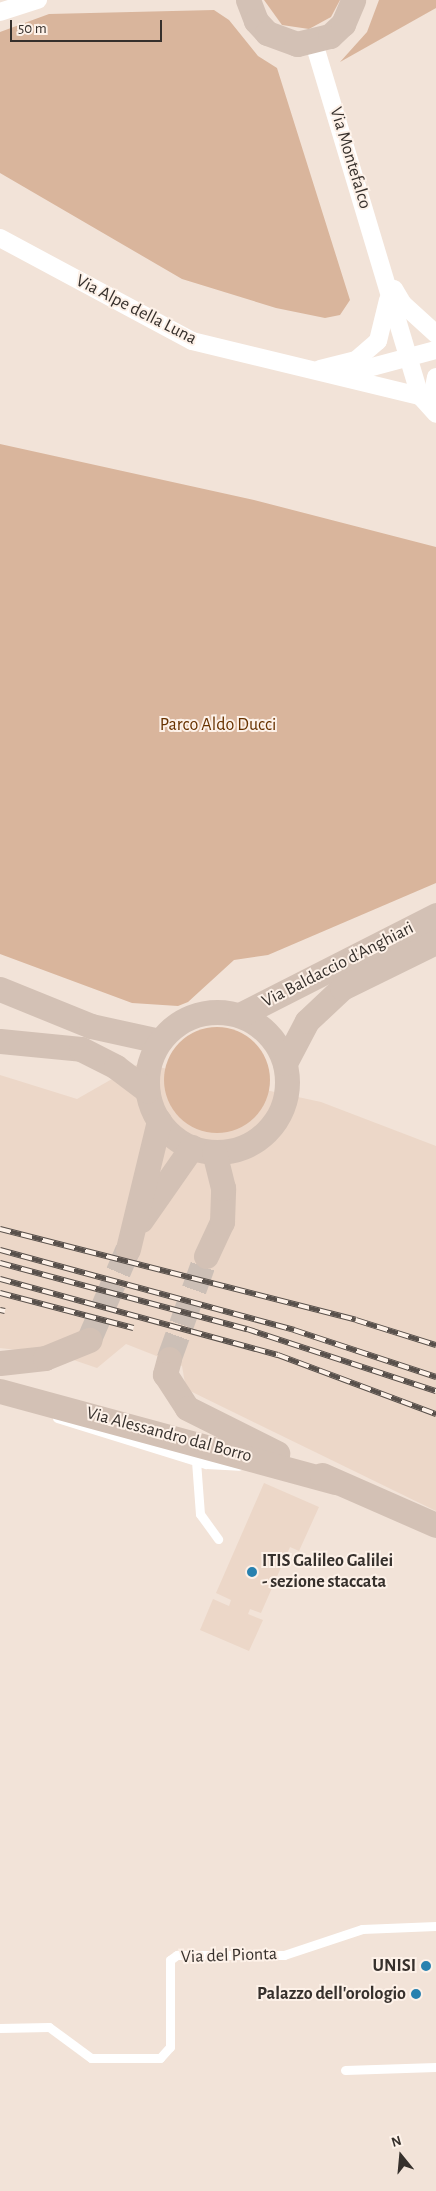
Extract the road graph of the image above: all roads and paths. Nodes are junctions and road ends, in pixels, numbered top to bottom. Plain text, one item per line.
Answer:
1 (38, 0) edge
2 (248, 0) edge
3 (353, 0) edge
4 (0, 12) edge
5 (314, 43) junction
6 (0, 238) edge
7 (387, 281) junction
8 (436, 334) edge
9 (436, 350) edge
10 (408, 358) junction
11 (319, 370) junction
12 (339, 376) junction
13 (436, 376) edge
14 (420, 396) junction
15 (436, 409) edge
16 (436, 414) edge
17 (436, 915) edge
18 (436, 942) edge
19 (0, 988) edge
20 (240, 1015) junction
21 (0, 1042) edge
22 (159, 1042) junction
23 (285, 1063) junction
24 (147, 1090) junction
25 (159, 1121) junction
26 (203, 1150) junction
27 (206, 1256) tunnel mouth
28 (89, 1340) tunnel mouth
29 (168, 1361) tunnel mouth
30 (0, 1362) edge
31 (0, 1391) edge
32 (0, 1398) edge
33 (196, 1461) junction
34 (292, 1468) junction
35 (336, 1482) junction
36 (436, 1525) edge
37 (218, 1539) dead end
38 (436, 1926) edge
39 (0, 2028) edge
40 (436, 2067) edge
41 (345, 2070) dead end

1 - 4 street
2 - 5 main road
3 - 5 main road
5 - 7 street, Via Montefalco
6 - 11 street, Via Alpe della Luna
7 - 8 street, Via Montefalco
7 - 10 street, Via Montefalco
7 - 11 street, Via Montefalco
9 - 10 street
10 - 12 street
10 - 14 street, Via Montefalco
11 - 12 street, Via Alpe della Luna
12 - 14 street, Via Alpe della Luna
13 - 15 street
14 - 16 street, Via Montefalco
17 - 20 main road, Via Baldaccio d'Anghiari
18 - 23 main road, Via Baldaccio d'Anghiari
19 - 22 main road
20 - 22 main road
20 - 23 main road
21 - 24 main road
22 - 24 main road
23 - 26 main road
24 - 25 main road
25 - 26 main road
25 - 26 main road
26 - 27 main road
28 - 30 main road
29 - 35 main road
31 - 34 main road, Via Alessandro dal Borro
32 - 33 lane
33 - 34 lane
33 - 37 lane
34 - 35 main road, Via Alessandro dal Borro
35 - 36 main road
38 - 39 lane, Via del Pionta
40 - 41 lane

